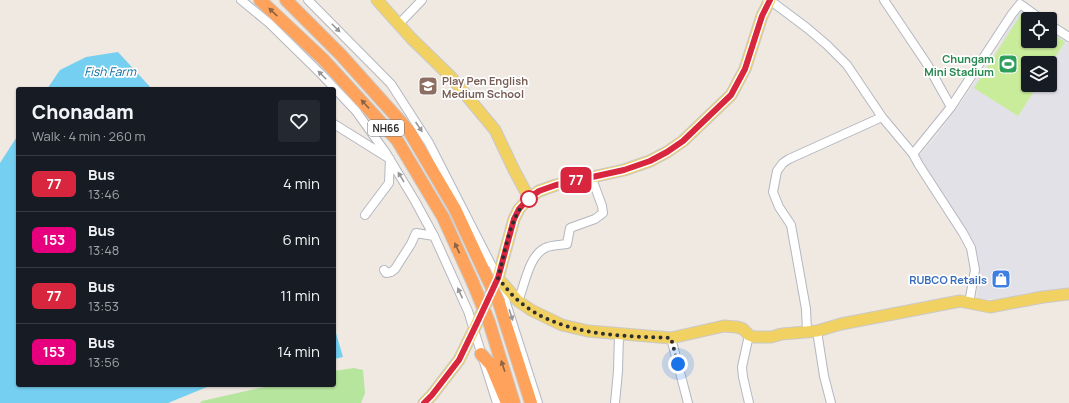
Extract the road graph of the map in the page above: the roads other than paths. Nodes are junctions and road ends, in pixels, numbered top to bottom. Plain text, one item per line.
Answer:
1 (241, 0) edge
2 (260, 0) edge
3 (286, 0) edge
4 (308, 0) edge
5 (377, 0) edge
6 (422, 0) edge
7 (884, 0) edge
8 (769, 1) edge
9 (1031, 12) edge
10 (399, 24) junction
11 (1057, 29) edge
12 (1069, 37) edge
13 (333, 87) edge
14 (336, 90) edge
15 (951, 107) junction
16 (882, 117) junction
17 (336, 125) edge
18 (913, 154) junction
19 (390, 158) junction
20 (591, 176) junction
21 (529, 198) junction
22 (365, 215) dead end
23 (434, 236) junction
24 (384, 270) dead end
25 (498, 278) junction
26 (1069, 294) edge
27 (518, 301) junction
28 (969, 303) junction
29 (474, 330) junction
30 (812, 331) junction
31 (517, 333) junction
32 (619, 334) junction
33 (749, 335) junction
34 (671, 338) junction
35 (482, 354) junction
36 (524, 379) junction
37 (424, 403) edge
38 (496, 403) edge
39 (507, 403) edge
40 (514, 403) edge
41 (531, 403) edge
42 (538, 403) edge
43 (615, 403) edge
44 (688, 403) edge
45 (749, 403) edge
46 (830, 403) edge

13 -> 1 street
40 -> 2 highway, NH66, bridge
3 - 36 highway, NH66, bridge
4 -> 25 street
5 - 10 main road
6 - 10 street
7 - 15 street
8 - 16 street
8 - 20 main road
9 - 15 street
10 - 21 main road
11 - 12 street
19 -> 14 street
15 - 18 street
16 - 18 street
16 - 30 street
17 - 19 street
18 - 28 street
19 - 22 street
23 -> 19 street
20 - 21 main road
20 - 27 street
21 - 25 main road
23 - 24 street
29 -> 23 street
25 - 27 main road
25 - 29 main road
25 -> 31 street
26 - 28 main road
27 - 32 main road
28 - 30 main road
29 - 35 street
29 - 37 main road
30 - 33 main road
30 - 46 street
31 - 36 highway
31 - 42 street
32 - 34 main road
32 - 43 street
33 - 34 main road
33 - 45 street
34 - 44 street
35 - 38 street
35 - 39 highway
36 - 41 highway, NH66

